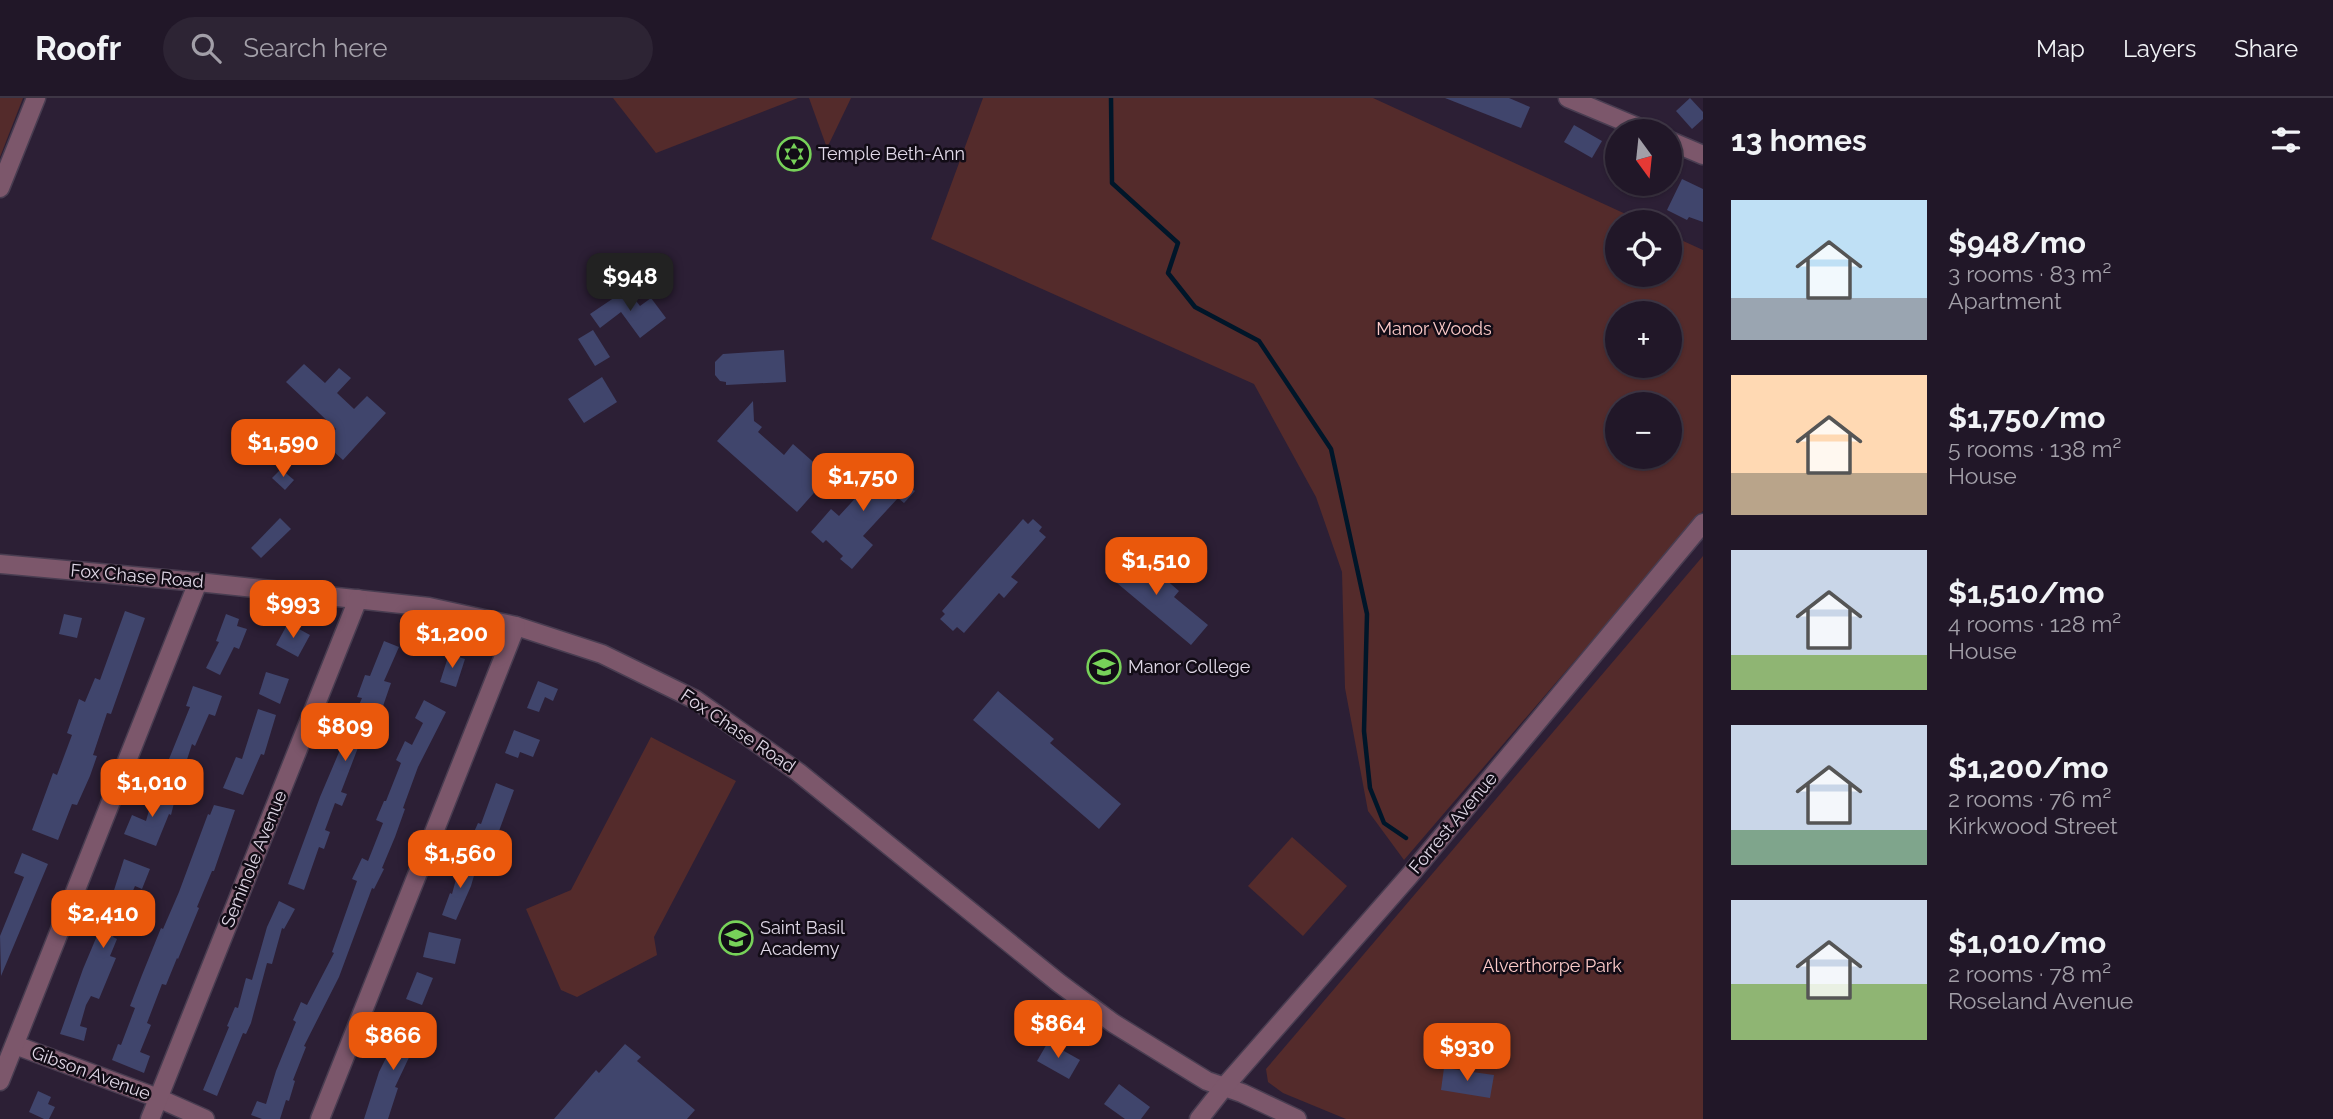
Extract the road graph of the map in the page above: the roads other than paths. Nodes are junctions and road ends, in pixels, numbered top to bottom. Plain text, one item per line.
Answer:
1 (36, 98) edge
2 (1568, 98) edge
3 (1618, 119) edge
4 (1682, 145) edge
5 (1701, 151) edge
6 (0, 188) edge
7 (1703, 523) edge
8 (0, 564) edge
9 (198, 582) junction
10 (358, 599) junction
11 (516, 625) junction
12 (15, 1045) junction
13 (0, 1082) edge
14 (1225, 1086) junction
15 (158, 1098) junction
16 (150, 1119) edge
17 (205, 1119) edge
18 (320, 1119) edge
19 (1199, 1119) edge
20 (1297, 1119) edge

1 - 6 street
2 - 3 street
4 - 5 street
7 - 14 street, Forrest Avenue
8 - 9 street, Fox Chase Road
9 - 10 street, Fox Chase Road
9 - 12 street
10 - 11 street, Fox Chase Road
10 - 15 street, Seminole Avenue
11 - 14 street, Fox Chase Road
11 - 18 street
12 - 13 street
12 - 15 street, Gibson Avenue
14 - 19 street, Forrest Avenue
14 - 20 street, Fox Chase Road
15 - 16 street, Seminole Avenue
15 - 17 street, Gibson Avenue

